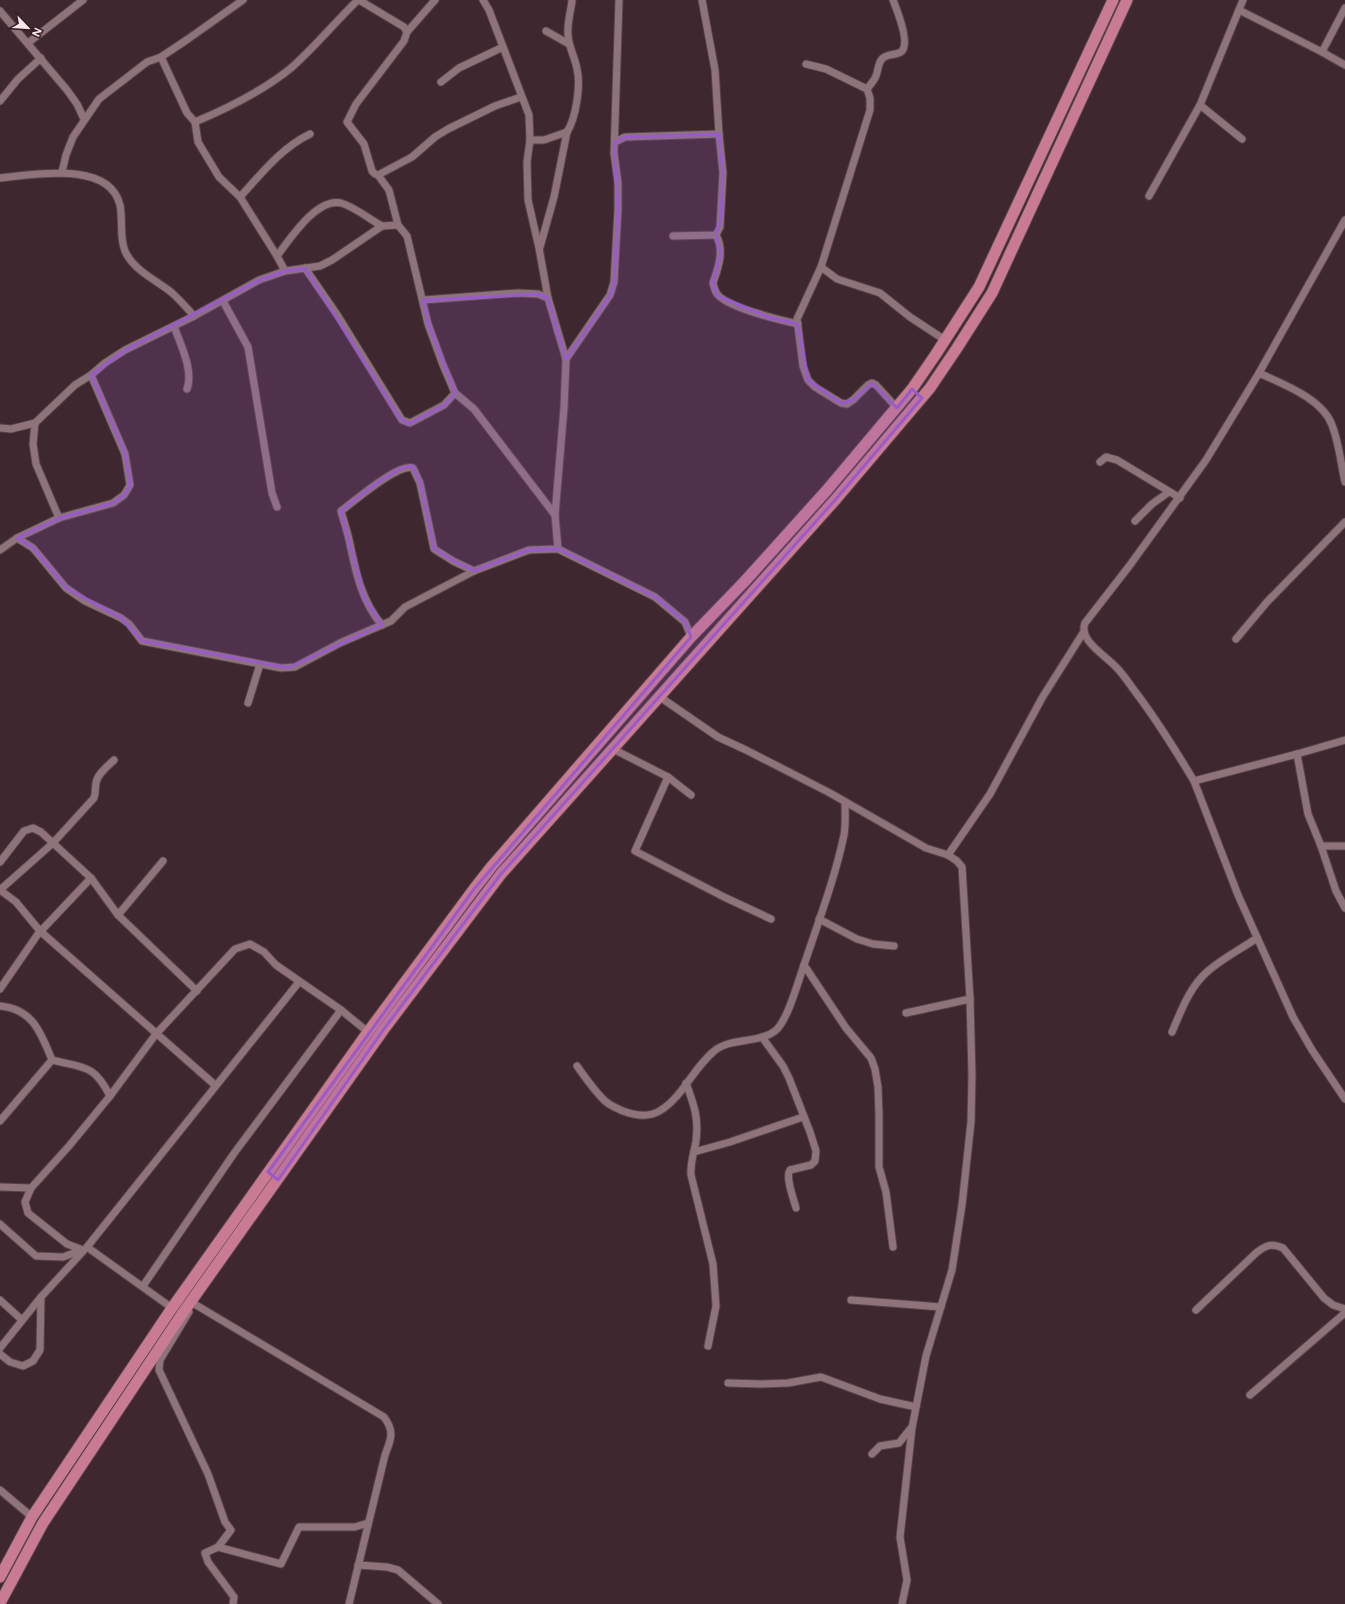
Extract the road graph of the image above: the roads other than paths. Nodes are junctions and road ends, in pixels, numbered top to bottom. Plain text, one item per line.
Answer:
1 (83, 0) edge
2 (243, 0) edge
3 (358, 0) edge
4 (435, 0) edge
5 (483, 0) edge
6 (572, 0) edge
7 (619, 0) edge
8 (702, 0) edge
9 (893, 0) edge
10 (1113, 0) edge
11 (1127, 0) edge
12 (1243, 0) edge
13 (1345, 8) edge
14 (1239, 10) junction
15 (0, 11) edge
16 (546, 31) dead end
17 (407, 32) junction
18 (28, 43) junction
19 (569, 44) junction
20 (503, 47) junction
21 (1322, 52) junction
22 (161, 57) junction
23 (40, 58) junction
24 (806, 64) dead end
25 (1345, 65) edge
26 (441, 82) dead end
27 (867, 89) junction
28 (521, 97) junction
29 (0, 101) edge
30 (1200, 105) junction
31 (84, 119) junction
32 (196, 122) junction
33 (616, 131) junction
34 (567, 132) junction
35 (310, 134) dead end
36 (719, 134) junction
37 (625, 137) junction
38 (1242, 139) dead end
39 (530, 140) junction
40 (615, 142) junction
41 (62, 172) junction
42 (378, 175) junction
43 (0, 178) edge
44 (1148, 196) dead end
45 (240, 197) junction
46 (1345, 220) edge
47 (398, 225) junction
48 (382, 226) junction
49 (716, 235) junction
50 (673, 236) dead end
51 (539, 248) junction
52 (277, 256) junction
53 (305, 268) junction
54 (821, 268) junction
55 (285, 271) junction
56 (548, 298) junction
57 (423, 300) junction
58 (223, 301) junction
59 (194, 316) junction
60 (798, 324) junction
61 (174, 326) junction
62 (946, 340) junction
63 (566, 359) junction
64 (1259, 373) junction
65 (91, 375) junction
66 (187, 389) dead end
67 (912, 389) junction
68 (455, 393) junction
69 (922, 398) junction
70 (897, 408) junction
71 (35, 423) junction
72 (0, 428) edge
73 (1100, 462) dead end
74 (1345, 482) edge
75 (1169, 492) junction
76 (1180, 498) junction
77 (277, 507) dead end
78 (555, 514) junction
79 (59, 518) junction
80 (1135, 521) dead end
81 (1345, 522) edge
82 (17, 538) junction
83 (558, 549) junction
84 (0, 550) edge
85 (474, 571) junction
86 (382, 625) junction
87 (1083, 633) junction
88 (691, 637) junction
89 (1236, 639) dead end
90 (260, 664) junction
91 (660, 697) junction
92 (248, 703) dead end
93 (1345, 740) edge
94 (613, 749) junction
95 (1297, 754) junction
96 (114, 760) dead end
97 (668, 777) junction
98 (1194, 781) junction
99 (691, 795) dead end
100 (845, 802) junction
101 (53, 843) junction
102 (1321, 846) junction
103 (1345, 846) edge
104 (948, 855) junction
105 (163, 861) dead end
106 (0, 862) edge
107 (91, 878) junction
108 (0, 890) edge
109 (1345, 908) edge
110 (118, 915) junction
111 (771, 919) dead end
112 (819, 920) junction
113 (40, 931) junction
114 (1257, 938) junction
115 (894, 946) dead end
116 (804, 965) junction
117 (299, 982) junction
118 (0, 989) edge
119 (197, 991) junction
120 (970, 999) junction
121 (0, 1006) edge
122 (341, 1010) junction
123 (906, 1013) dead end
124 (368, 1032) junction
125 (1172, 1032) dead end
126 (156, 1034) junction
127 (762, 1037) junction
128 (52, 1060) junction
129 (577, 1066) dead end
130 (686, 1083) junction
131 (215, 1085) junction
132 (110, 1096) junction
133 (1345, 1099) edge
134 (803, 1117) junction
135 (0, 1121) edge
136 (694, 1152) junction
137 (268, 1172) junction
138 (278, 1180) junction
139 (0, 1186) edge
140 (31, 1188) junction
141 (796, 1208) dead end
142 (0, 1224) edge
143 (893, 1247) dead end
144 (85, 1248) junction
145 (143, 1286) junction
146 (41, 1297) junction
147 (0, 1300) edge
148 (851, 1300) dead end
149 (192, 1303) junction
150 (941, 1307) junction
151 (172, 1308) junction
152 (1345, 1309) edge
153 (1196, 1310) dead end
154 (1345, 1314) edge
155 (22, 1320) junction
156 (708, 1346) dead end
157 (0, 1348) edge
158 (0, 1354) edge
159 (728, 1383) dead end
160 (1250, 1395) dead end
161 (916, 1408) junction
162 (912, 1428) junction
163 (872, 1454) dead end
164 (0, 1490) edge
165 (32, 1517) junction
166 (368, 1523) junction
167 (218, 1546) junction
168 (358, 1565) junction
169 (0, 1577) edge
170 (0, 1603) edge
171 (233, 1604) edge
172 (349, 1604) edge
173 (438, 1604) edge
174 (902, 1604) edge

1 - 18 street
2 - 22 street
3 - 17 street
3 - 32 street
4 - 17 street
5 - 20 street
6 - 19 street
7 - 33 street
8 - 36 street
9 - 27 street
10 - 62 main road
11 - 69 main road
12 - 14 street
13 - 21 street
14 - 21 street
14 - 30 street
15 - 18 street
16 - 19 street
17 - 42 street
18 - 23 street
19 - 34 street
20 - 26 street
20 - 28 street
21 - 25 street
22 - 31 street
22 - 32 street
23 - 29 street
23 - 31 street
24 - 27 street
27 - 54 street
28 - 39 street
28 - 42 street
30 - 38 street
30 - 44 street
31 - 41 street
32 - 45 street
33 - 37 street
33 - 40 street
34 - 39 street
34 - 51 street
35 - 45 street
36 - 37 street
36 - 49 street
37 - 40 street
39 - 51 street
40 - 63 street
41 - 43 street
41 - 59 street
42 - 47 street
45 - 52 street
46 - 64 street
47 - 48 street
47 - 57 street
48 - 52 street
48 - 53 street
49 - 50 street
49 - 60 street
51 - 56 street
52 - 55 street
53 - 55 street
53 - 68 street
54 - 60 street
54 - 62 street
55 - 58 street
56 - 57 street
56 - 63 street
57 - 68 street
58 - 59 street
58 - 77 street
59 - 61 street
60 - 70 street
61 - 65 street
61 - 66 street
62 - 67 main road
63 - 78 street
64 - 74 street
64 - 76 street
65 - 71 street
65 - 79 street
67 - 69 main road
67 - 70 main road
68 - 78 street
69 - 91 main road
70 - 88 main road
71 - 72 street
71 - 79 street
73 - 75 street
75 - 76 street
75 - 80 street
76 - 87 street
78 - 83 street
79 - 82 street
81 - 89 street
82 - 84 street
82 - 90 street
83 - 85 street
83 - 88 street
85 - 86 street
85 - 86 street
86 - 90 street
87 - 98 street
87 - 104 street
88 - 124 main road
90 - 92 street
91 - 94 main road
91 - 100 street
93 - 95 street
94 - 97 street
94 - 138 main road
95 - 98 street
95 - 102 street
96 - 101 street
97 - 99 street
97 - 111 street
98 - 114 street
100 - 104 street
100 - 112 street
101 - 106 street
101 - 107 street
101 - 108 street
102 - 103 street
102 - 109 street
104 - 120 street
105 - 110 street
107 - 110 street
107 - 113 street
108 - 113 street
110 - 119 street
112 - 115 street
112 - 116 street
113 - 118 street
113 - 126 street
114 - 125 street
114 - 133 street
116 - 127 street
116 - 143 street
117 - 119 street
117 - 122 street
117 - 131 street
119 - 126 street
120 - 123 street
120 - 150 street
121 - 128 street
122 - 124 street
122 - 145 street
124 - 137 main road
126 - 131 street
126 - 132 street
127 - 130 street
127 - 134 street
128 - 132 street
128 - 135 street
129 - 130 street
130 - 136 street
131 - 144 street
132 - 140 street
134 - 136 street
134 - 141 street
136 - 156 street
137 - 138 main road
137 - 151 main road
138 - 149 main road
139 - 140 street
140 - 144 street
142 - 144 street
144 - 145 street
144 - 146 street
145 - 151 street
146 - 155 street
146 - 158 street
147 - 155 street
148 - 150 street
149 - 166 street
149 - 167 street
149 - 170 main road
150 - 161 street
151 - 165 main road
152 - 153 street
154 - 160 street
155 - 157 street
159 - 161 street
161 - 162 street
162 - 163 street
162 - 174 street
164 - 165 street
165 - 169 main road
166 - 167 street
166 - 168 street
167 - 171 street
168 - 172 street
168 - 173 street

